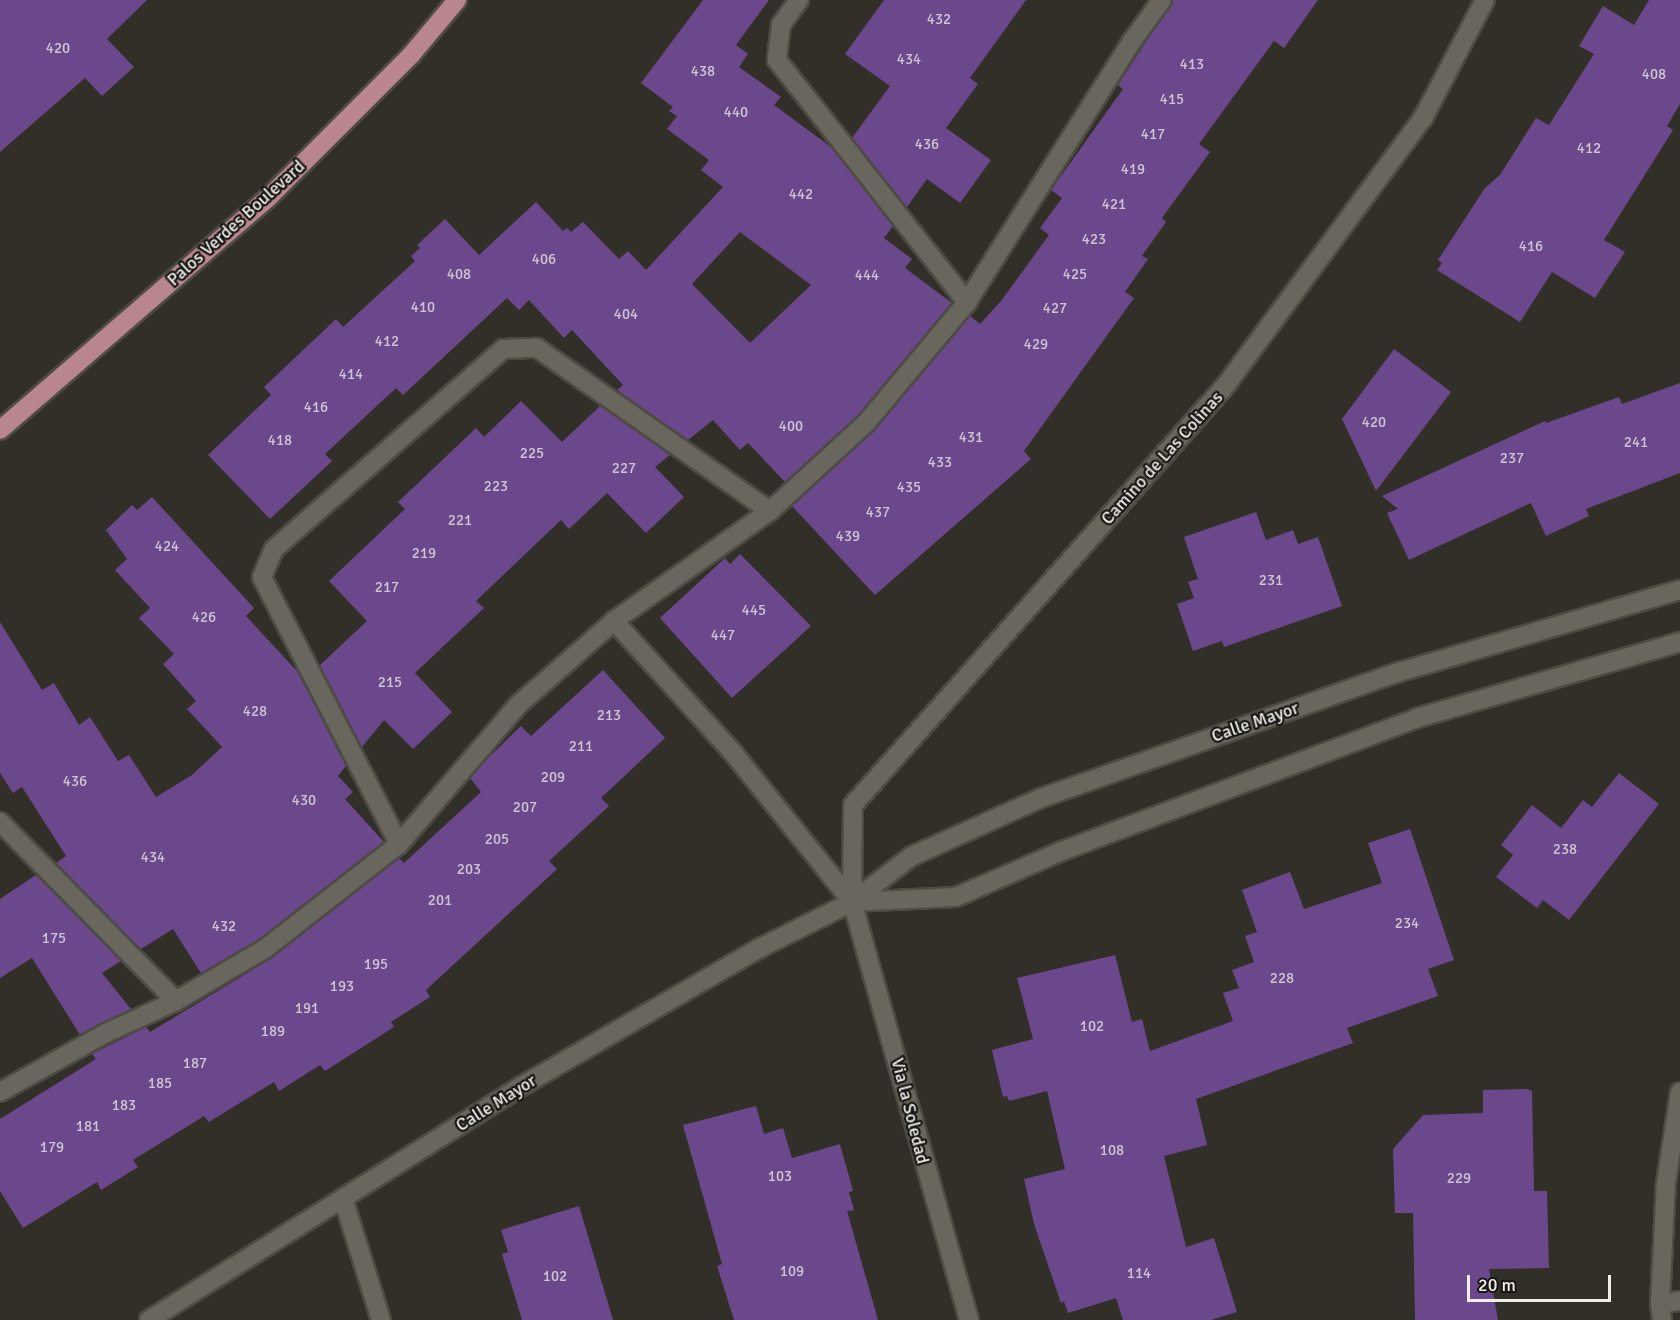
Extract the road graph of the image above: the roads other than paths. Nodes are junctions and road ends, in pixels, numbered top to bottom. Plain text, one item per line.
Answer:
1 (457, 0) edge
2 (799, 0) edge
3 (1162, 0) edge
4 (1485, 0) edge
5 (967, 303) junction
6 (0, 430) edge
7 (770, 511) junction
8 (1680, 590) edge
9 (614, 621) junction
10 (1680, 642) edge
11 (0, 822) edge
12 (399, 844) junction
13 (852, 902) junction
14 (176, 1001) junction
15 (0, 1092) edge
16 (1680, 1092) edge
17 (343, 1198) junction
18 (1680, 1301) edge
19 (1661, 1312) edge
20 (149, 1320) edge
21 (381, 1320) edge
22 (969, 1320) edge

1 - 6 main road, Palos Verdes Boulevard
2 - 5 street
3 - 5 street
4 - 13 street, Camino de Las Colinas
5 - 7 street
7 - 9 street
7 - 12 street
8 - 13 street, Calle Mayor
9 - 12 street
9 - 13 street
10 - 13 street, Calle Mayor
11 - 14 street
12 - 14 street
13 - 17 street, Calle Mayor
13 - 22 street, Via la Soledad
14 - 15 street
16 - 19 street
17 - 20 street, Calle Mayor
17 - 21 street
18 - 19 street

